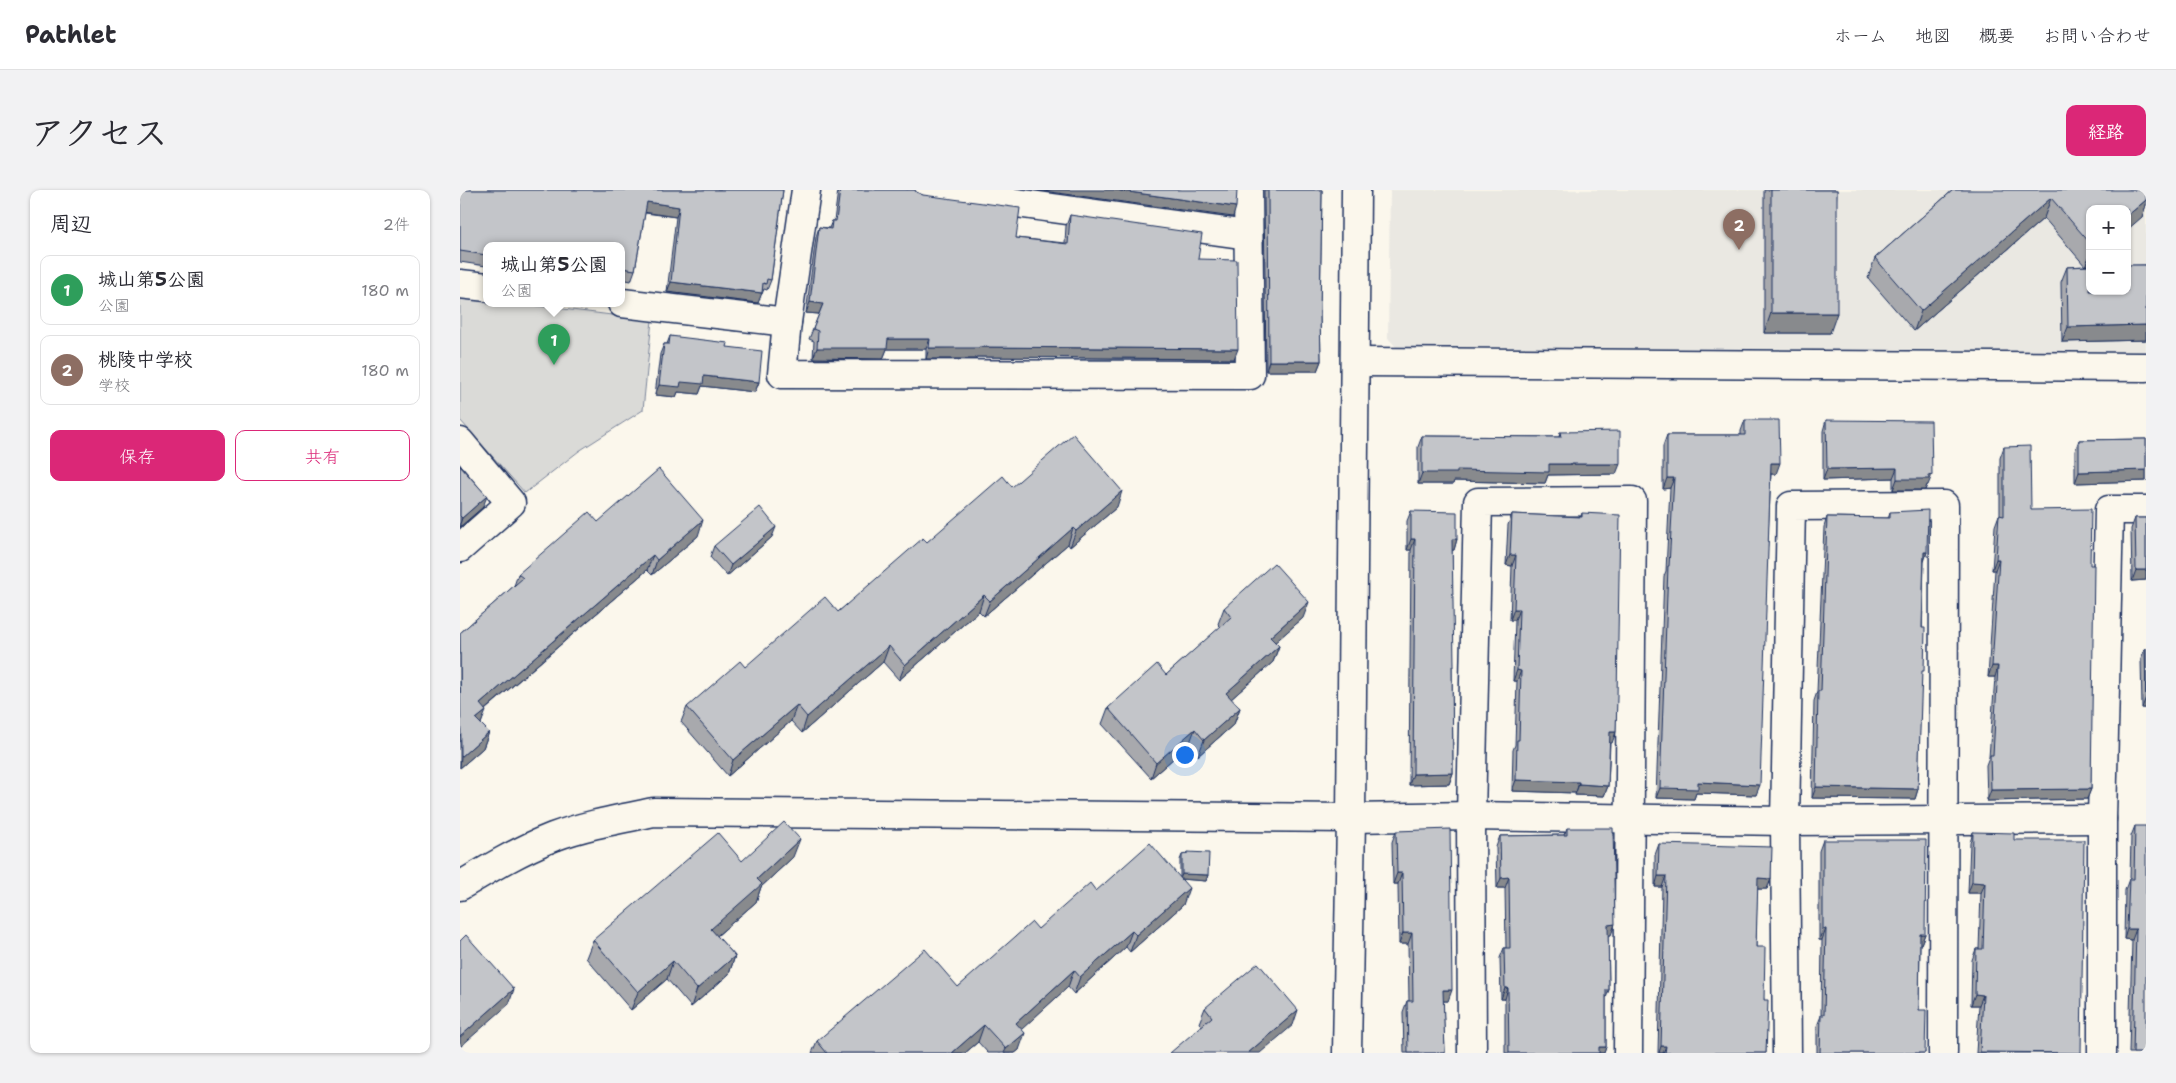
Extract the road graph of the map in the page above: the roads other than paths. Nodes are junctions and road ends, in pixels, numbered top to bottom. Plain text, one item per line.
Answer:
1 (806, 190) edge
2 (922, 190) edge
3 (1248, 190) edge
4 (1356, 190) edge
5 (1248, 235) junction
6 (460, 284) edge
7 (483, 287) edge
8 (625, 303) edge
9 (787, 322) junction
10 (1356, 362) junction
11 (2146, 367) edge
12 (460, 442) edge
13 (2146, 510) edge
14 (460, 548) edge
15 (1471, 816) junction
16 (1351, 818) junction
17 (1630, 818) junction
18 (1944, 819) junction
19 (2102, 819) junction
20 (1785, 821) junction
21 (460, 886) edge
22 (1347, 1053) edge
23 (1472, 1053) edge
24 (1628, 1053) edge
25 (1787, 1053) edge
26 (1943, 1053) edge
27 (2102, 1053) edge

1 - 9 street
2 - 5 street
3 - 5 street
4 - 10 street
5 - 9 street
6 - 7 street
8 - 9 street
10 - 11 street
10 - 16 street
12 - 14 street
13 - 19 street
15 - 16 street
15 - 17 street
15 - 17 street
15 - 23 street
16 - 21 street
16 - 22 street
17 - 20 street
17 - 24 street
18 - 19 street
18 - 20 street
18 - 20 street
18 - 26 street
19 - 27 street
20 - 25 street

